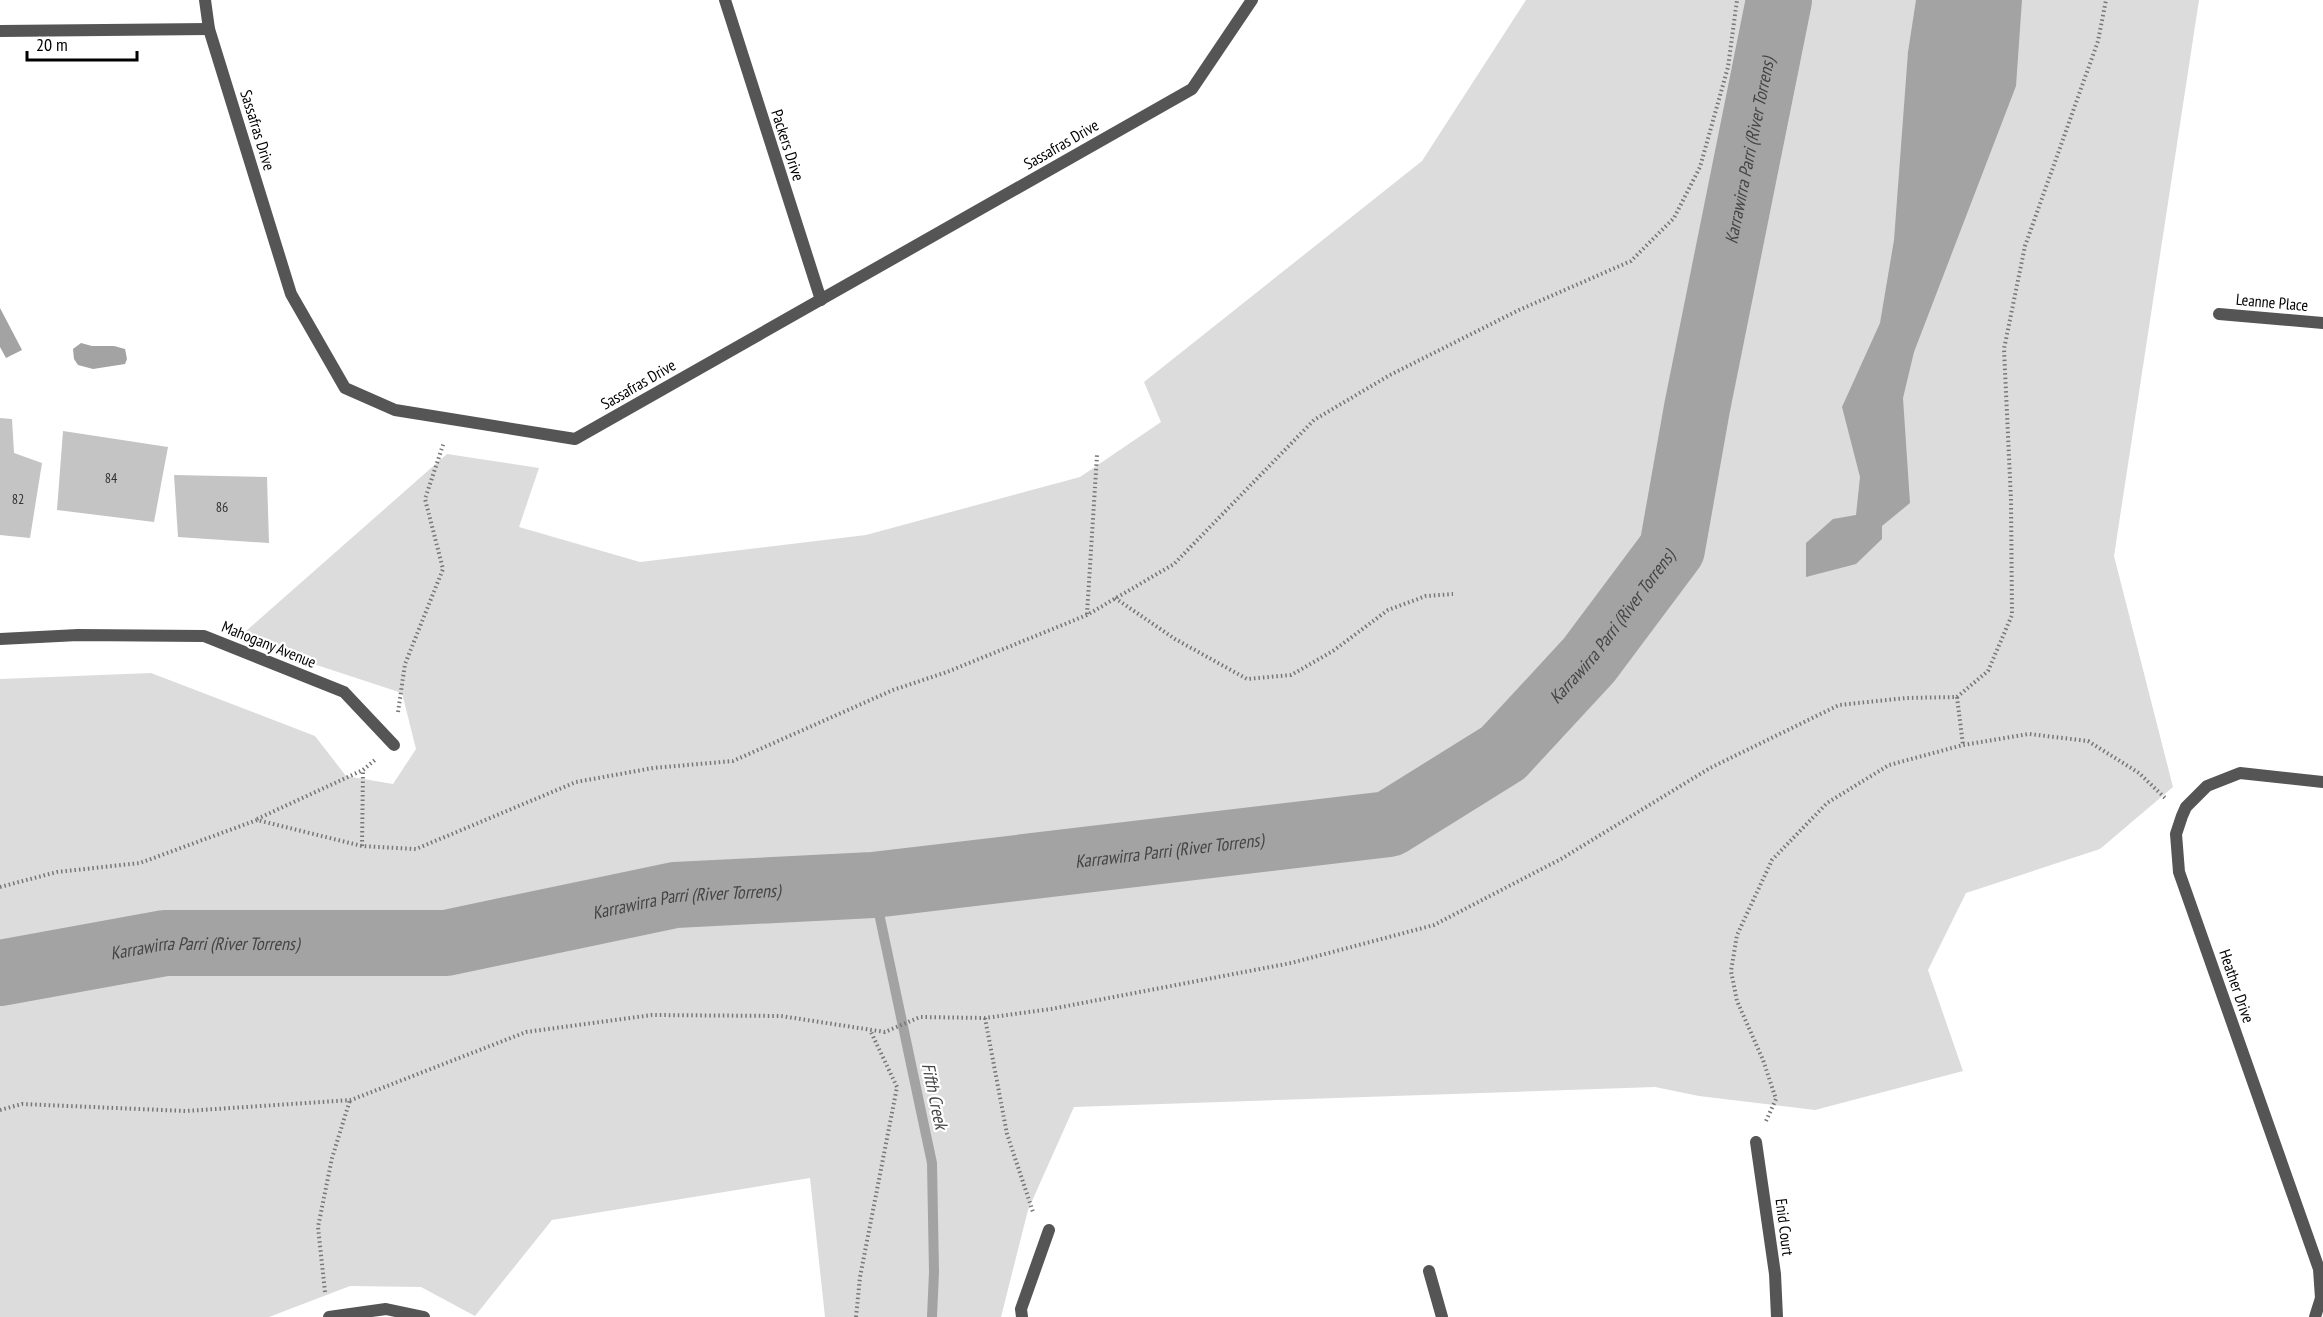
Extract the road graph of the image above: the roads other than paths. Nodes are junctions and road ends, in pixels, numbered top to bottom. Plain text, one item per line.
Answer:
1 (205, 0) edge
2 (724, 0) edge
3 (1252, 0) edge
4 (209, 29) junction
5 (0, 31) edge
6 (821, 300) junction
7 (2219, 314) dead end
8 (2323, 323) edge
9 (0, 639) edge
10 (394, 745) road end
11 (2323, 782) edge
12 (1756, 1142) road end
13 (1050, 1230) dead end
14 (1429, 1271) dead end
15 (329, 1317) edge
16 (424, 1317) edge
17 (1022, 1317) edge
18 (1442, 1317) edge
19 (1777, 1317) edge
20 (2315, 1317) edge

1 - 4 street, Sassafras Drive
2 - 6 street, Packers Drive
3 - 6 street, Sassafras Drive
4 - 5 street
4 - 6 street, Sassafras Drive
7 - 8 street, Leanne Place
9 - 10 street, Mahogany Avenue
11 - 20 street, Heather Drive
12 - 19 street, Enid Court
13 - 17 street
14 - 18 street
15 - 16 street

